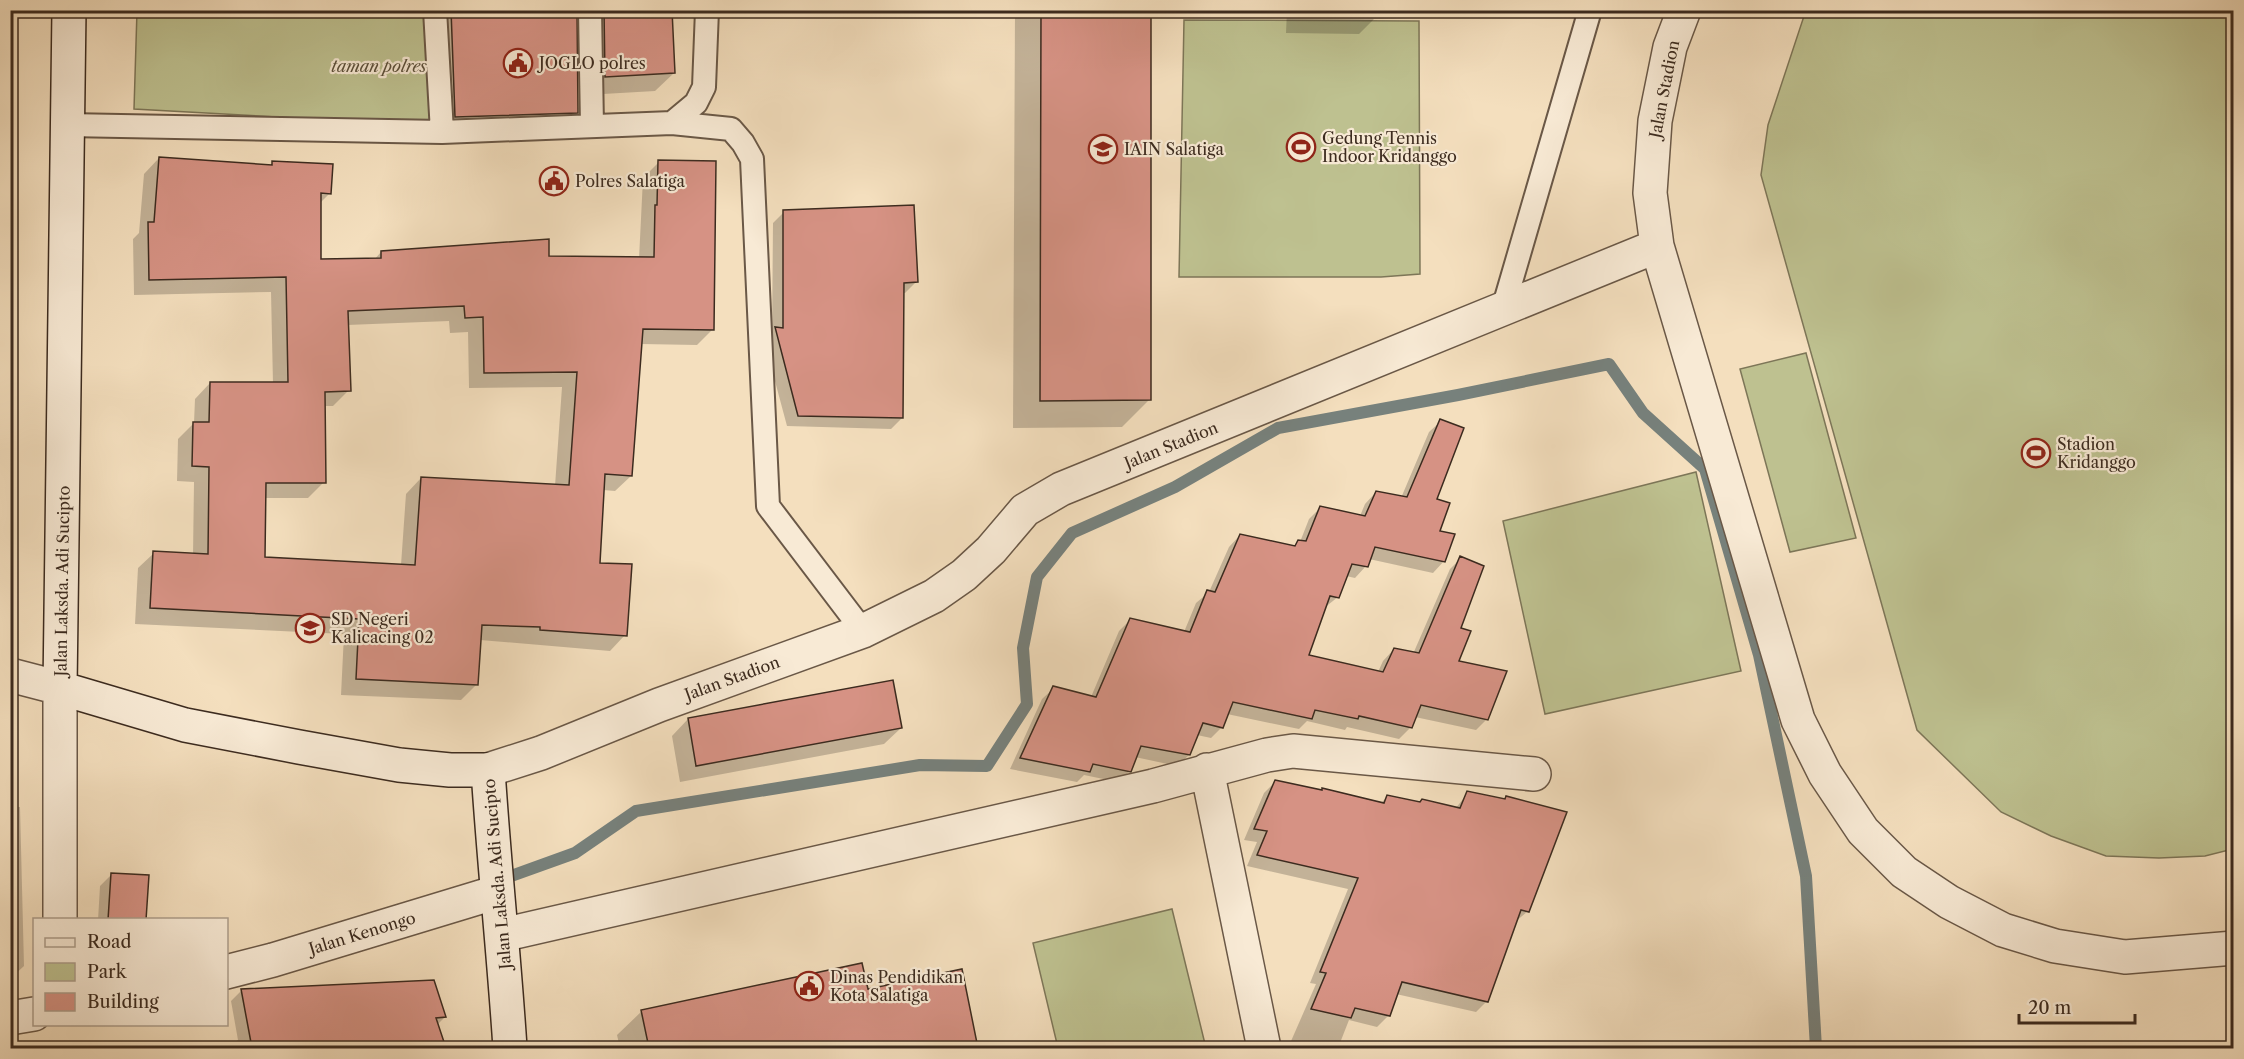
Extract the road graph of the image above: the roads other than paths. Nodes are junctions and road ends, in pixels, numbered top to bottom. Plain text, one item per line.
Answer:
1 (69, 10) edge
2 (435, 10) edge
3 (590, 10) edge
4 (707, 10) edge
5 (1590, 10) edge
6 (1684, 10) edge
7 (672, 123) junction
8 (67, 125) junction
9 (592, 126) junction
10 (442, 132) junction
11 (1657, 246) junction
12 (1503, 309) junction
13 (863, 631) junction
14 (10, 675) edge
15 (60, 688) junction
16 (488, 770) junction
17 (1208, 770) junction
18 (1534, 774) dead end
19 (496, 884) junction
20 (60, 918) edge
21 (502, 935) junction
22 (2234, 948) edge
23 (228, 971) edge
24 (33, 1014) edge
25 (10, 1018) edge
26 (510, 1048) edge
27 (1264, 1048) edge

1 - 8 street, Jalan Laksda. Adi Sucipto
2 - 10 lane
3 - 9 lane
4 - 7 lane
5 - 12 lane
6 - 11 street, Jalan Stadion
7 - 9 lane
7 - 13 lane
8 - 10 lane
8 - 15 street, Jalan Laksda. Adi Sucipto
9 - 10 lane
11 - 12 street, Jalan Stadion
11 - 22 street
12 - 13 street, Jalan Stadion
13 - 16 street, Jalan Stadion
14 - 15 street
15 - 16 street, Jalan Laksda. Adi Sucipto
15 - 20 street
16 - 19 street, Jalan Laksda. Adi Sucipto
17 - 18 street
17 - 21 street
17 - 27 street
19 - 21 street, Jalan Laksda. Adi Sucipto
19 - 23 street, Jalan Kenongo
21 - 26 street, Jalan Laksda. Adi Sucipto
24 - 25 street

